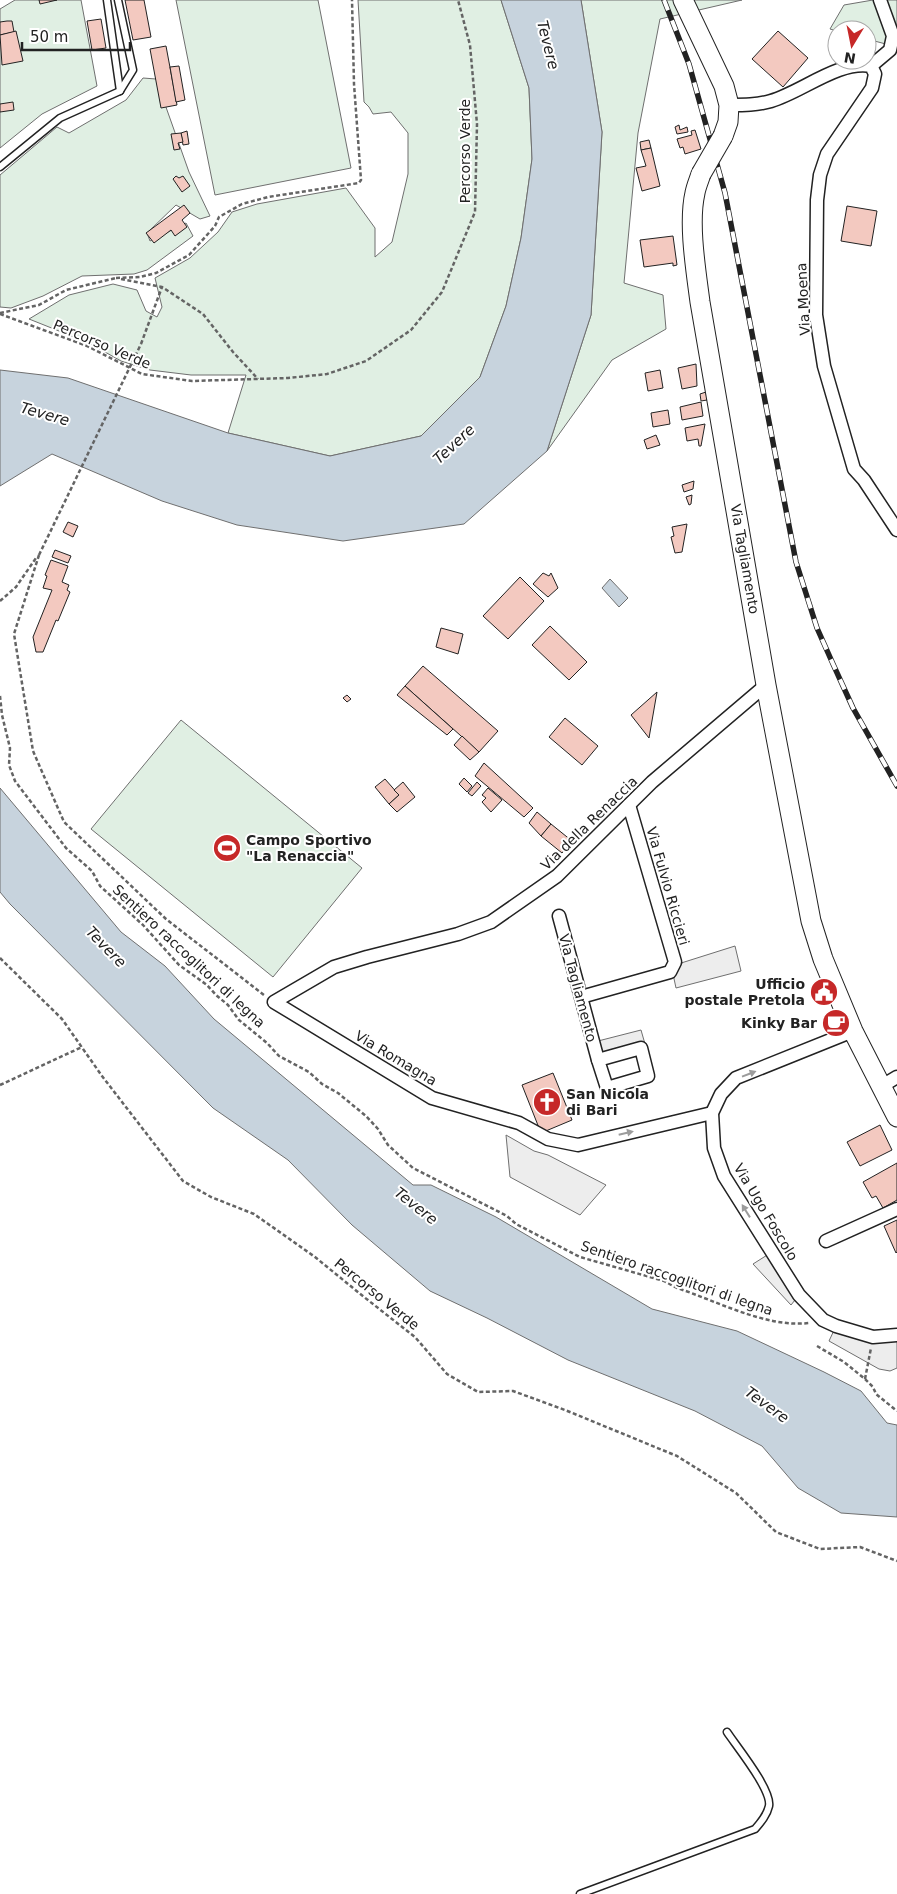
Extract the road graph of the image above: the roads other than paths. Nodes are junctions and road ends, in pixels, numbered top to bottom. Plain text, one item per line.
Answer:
1 (107, 0) edge
2 (118, 0) edge
3 (683, 0) edge
4 (880, 0) edge
5 (877, 62) edge
6 (842, 70) edge
7 (874, 70) edge
8 (120, 91) junction
9 (730, 106) junction
10 (0, 167) edge
11 (897, 530) edge
12 (766, 685) junction
13 (629, 805) junction
14 (559, 916) dead end
15 (581, 997) junction
16 (274, 1002) joint
17 (853, 1031) junction
18 (598, 1060) dead end
19 (889, 1082) edge
20 (712, 1113) junction
21 (897, 1117) edge
22 (897, 1209) edge
23 (826, 1241) dead end
24 (897, 1335) edge
25 (727, 1732) dead end
26 (580, 1894) edge

1 - 8 lane
2 - 8 lane
3 - 9 street, Via Tagliamento
4 - 5 street
6 - 9 street
7 - 11 street, Via Moena
8 - 10 lane
9 - 12 street, Via Tagliamento, bridge
12 - 13 street, Via della Renaccia
12 - 17 street, Via Tagliamento
13 - 15 street, Via Fulvio Riccieri
13 - 16 street, Via della Renaccia
14 - 15 street, Via Tagliamento
15 - 18 street, Via Tagliamento
16 -> 20 street, Via Romagna
17 - 19 street, Via Tagliamento
20 -> 17 street
19 - 21 street, Via Tagliamento
24 -> 20 street, Via Ugo Foscolo
22 - 23 street
25 - 26 lane

